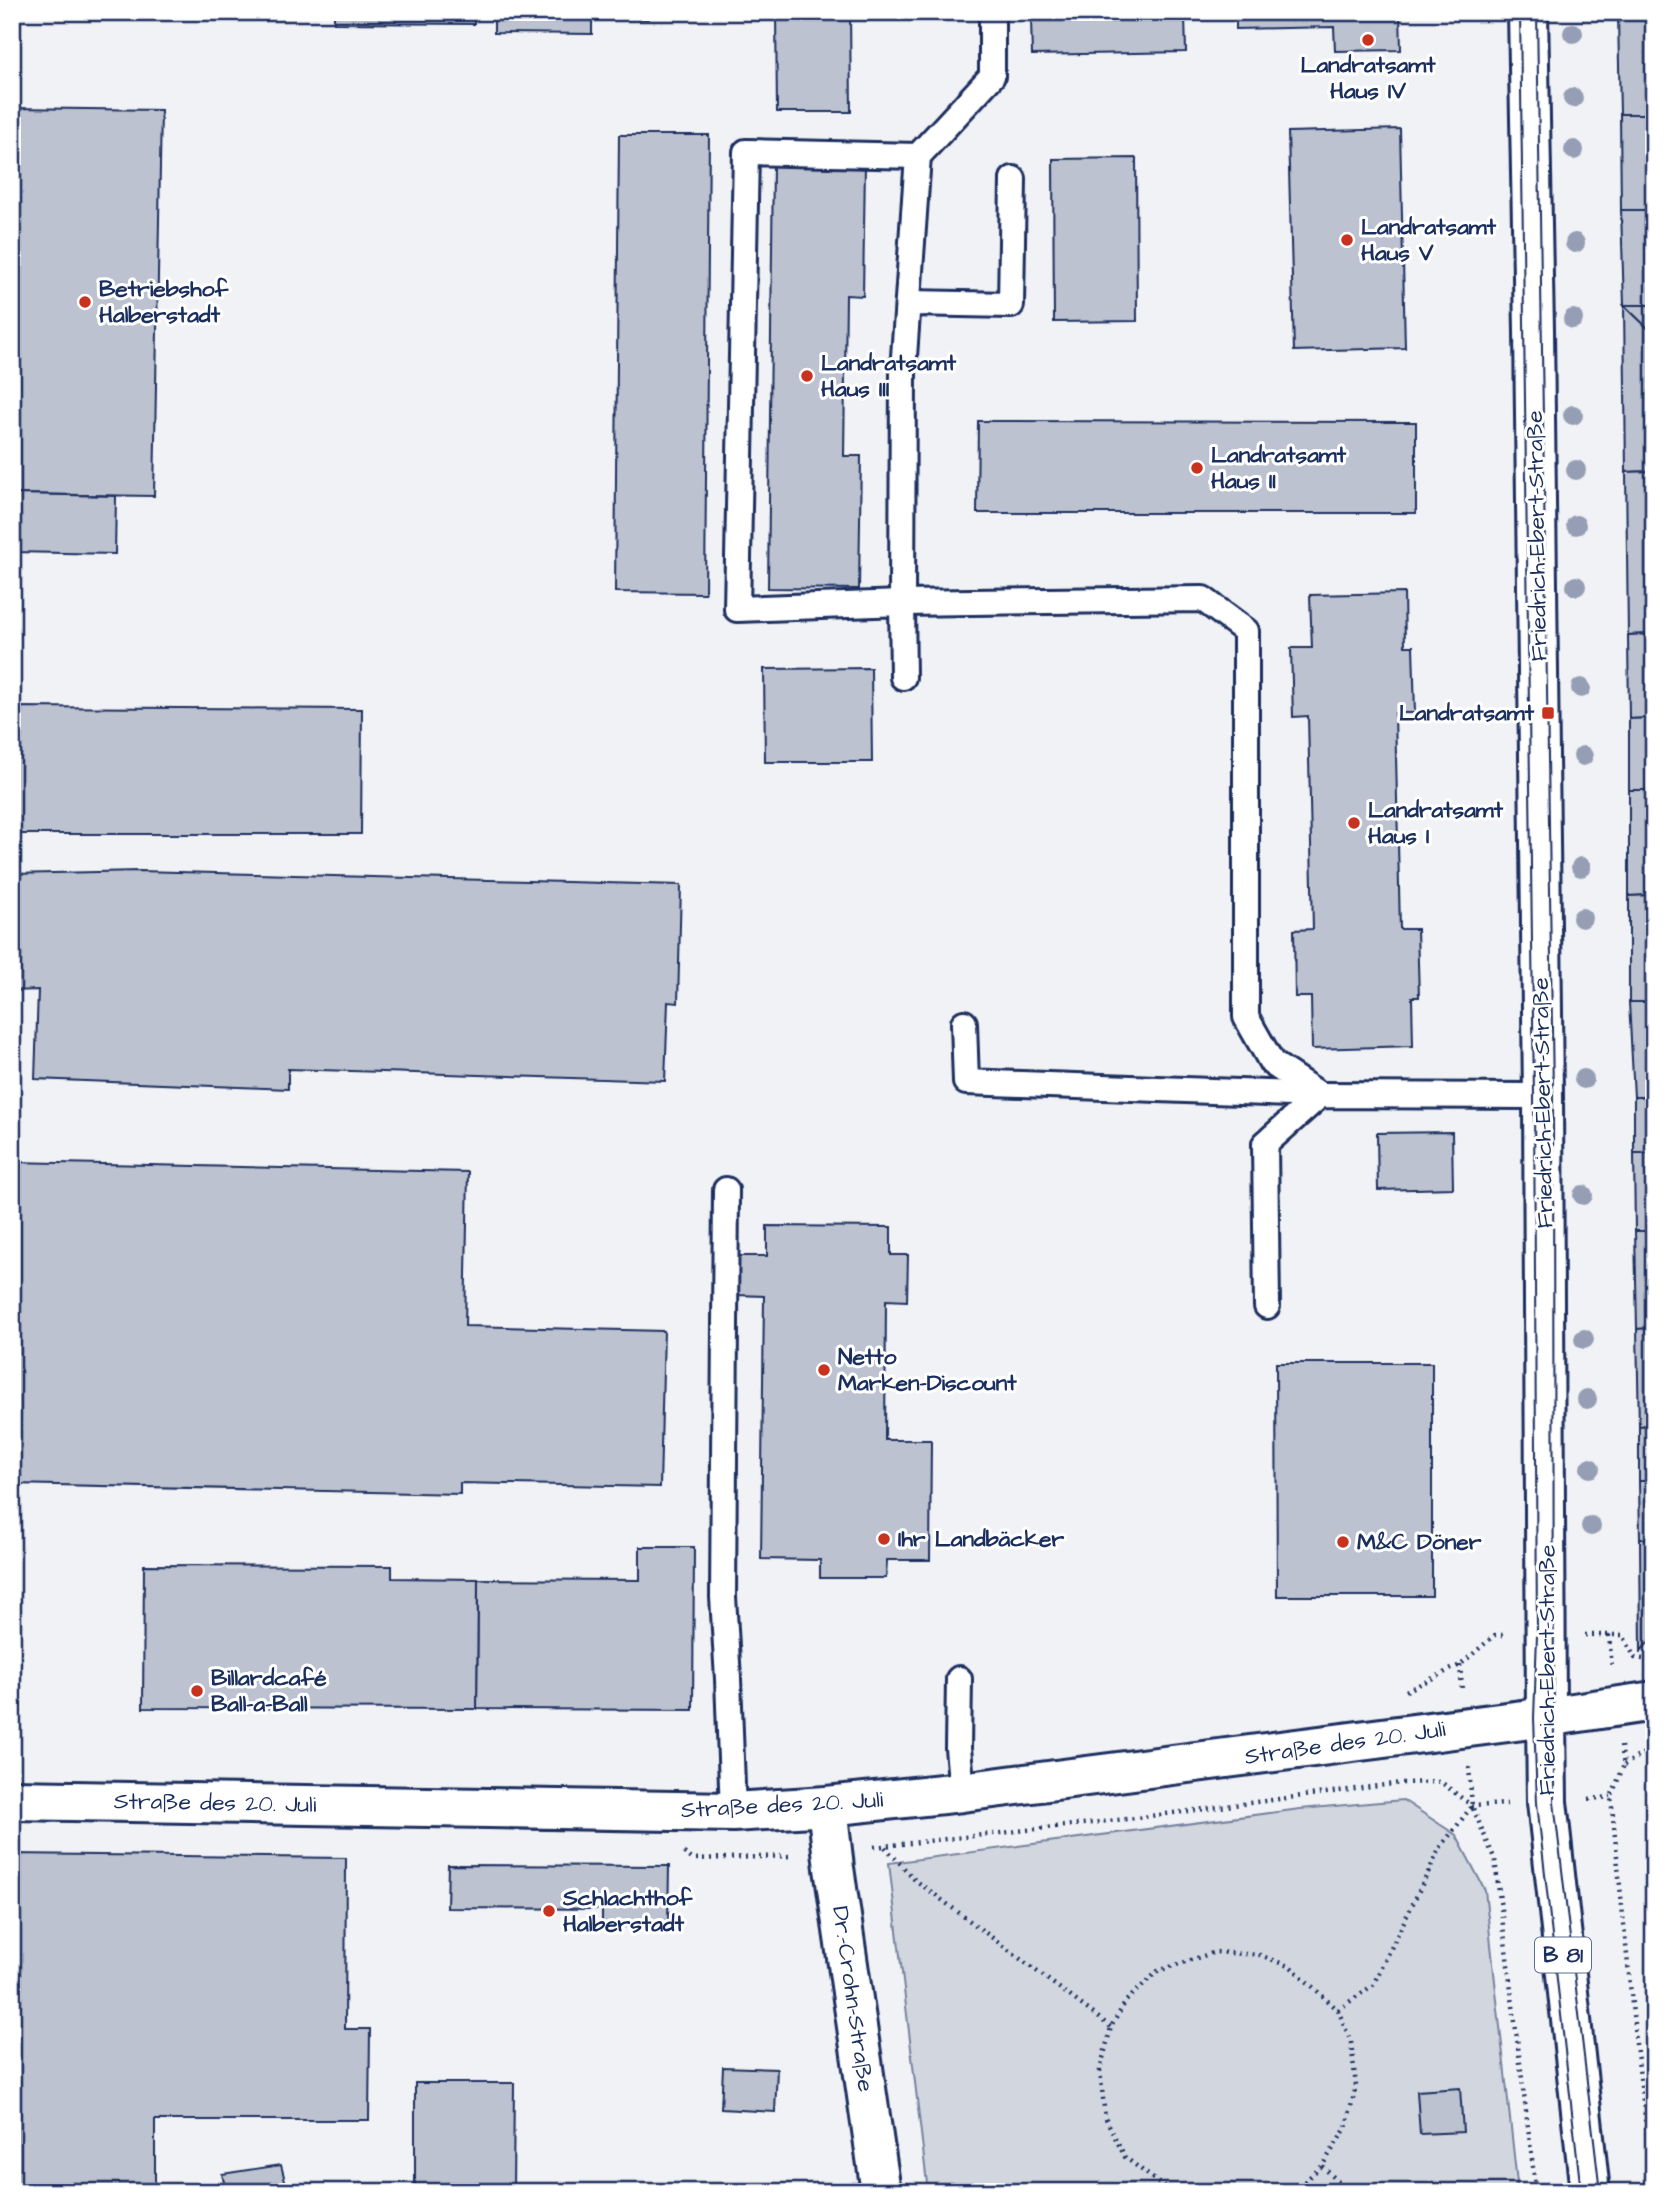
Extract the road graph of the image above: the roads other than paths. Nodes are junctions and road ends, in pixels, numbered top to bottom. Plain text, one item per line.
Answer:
1 (992, 12) edge
2 (1528, 12) edge
3 (918, 156) junction
4 (1013, 179) dead end
5 (909, 303) junction
6 (902, 603) junction
7 (903, 677) dead end
8 (964, 1023) dead end
9 (1321, 1095) junction
10 (1543, 1096) junction
11 (726, 1190) dead end
12 (1267, 1306) dead end
13 (959, 1679) dead end
14 (1654, 1701) edge
15 (1546, 1717) junction
16 (962, 1792) junction
17 (12, 1800) edge
18 (827, 1805) junction
19 (733, 1812) junction
20 (881, 2192) edge
21 (1590, 2192) edge

1 - 3 lane
2 - 10 street, Friedrich-Ebert-Straße
3 - 5 lane
3 - 6 lane
4 - 5 lane
5 - 6 lane
6 - 7 lane
6 - 9 lane
8 - 9 lane
9 - 10 lane
9 - 12 lane
10 - 15 street, Friedrich-Ebert-Straße
11 - 19 lane
13 - 16 lane
14 - 15 street, Straße des 20. Juli
15 - 16 street, Straße des 20. Juli
15 - 21 street, Friedrich-Ebert-Straße / B 81
16 - 18 street, Straße des 20. Juli
17 - 19 street, Straße des 20. Juli
18 - 19 street, Straße des 20. Juli
18 - 20 street, Dr.-Crohn-Straße

